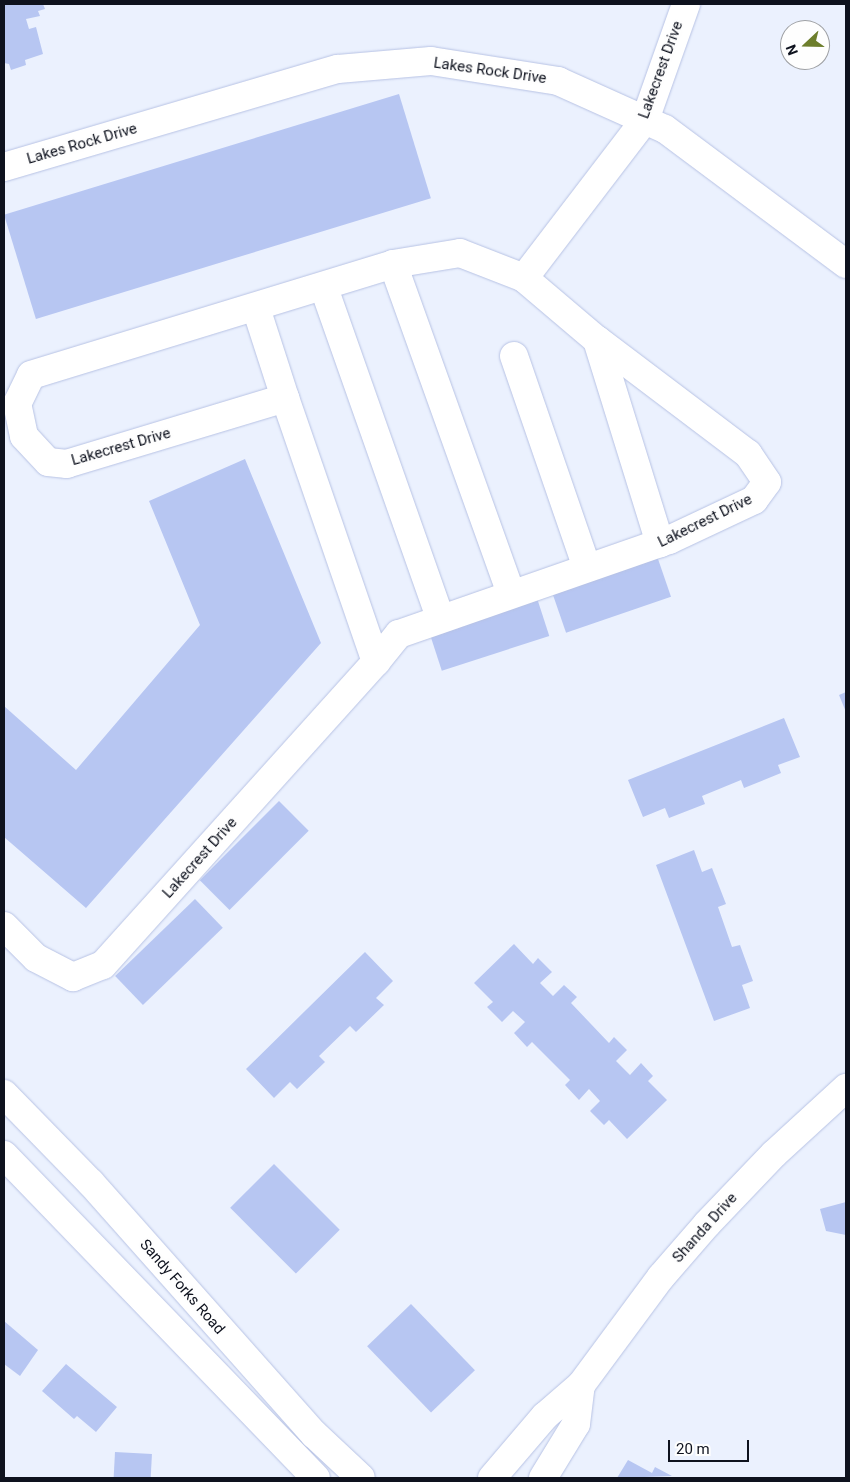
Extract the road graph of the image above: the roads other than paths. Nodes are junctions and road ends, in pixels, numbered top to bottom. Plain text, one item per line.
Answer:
1 (686, 4) edge
2 (645, 120) junction
3 (4, 167) edge
4 (393, 264) junction
5 (846, 264) edge
6 (524, 278) junction
7 (324, 288) junction
8 (256, 308) junction
9 (597, 340) junction
10 (514, 356) dead end
11 (285, 398) junction
12 (660, 543) junction
13 (587, 568) junction
14 (511, 593) junction
15 (440, 618) junction
16 (376, 662) junction
17 (4, 926) edge
18 (846, 1088) edge
19 (4, 1094) edge
20 (4, 1155) edge
21 (581, 1385) junction
22 (316, 1478) edge
23 (361, 1478) edge
24 (492, 1478) edge
25 (543, 1478) edge

1 - 2 street, Lakecrest Drive
2 - 3 street, Lakes Rock Drive
2 - 5 street, Lakes Rock Drive
2 - 6 street, Lakecrest Drive
4 - 6 street, Lakecrest Drive
4 - 7 street, Lakecrest Drive
4 - 14 street
6 - 9 street, Lakecrest Drive
7 - 8 street, Lakecrest Drive
7 - 15 street
8 - 11 street
8 - 11 street, Lakecrest Drive
9 - 12 street
9 - 12 street, Lakecrest Drive
10 - 13 street
11 - 16 street
12 - 13 street, Lakecrest Drive
13 - 14 street, Lakecrest Drive
14 - 15 street, Lakecrest Drive
15 - 16 street, Lakecrest Drive
16 - 17 street, Lakecrest Drive
18 - 21 street, Shanda Drive
19 - 23 street, Sandy Forks Road
20 - 22 street
21 - 24 street, Shanda Drive
21 - 25 street, Shanda Drive

